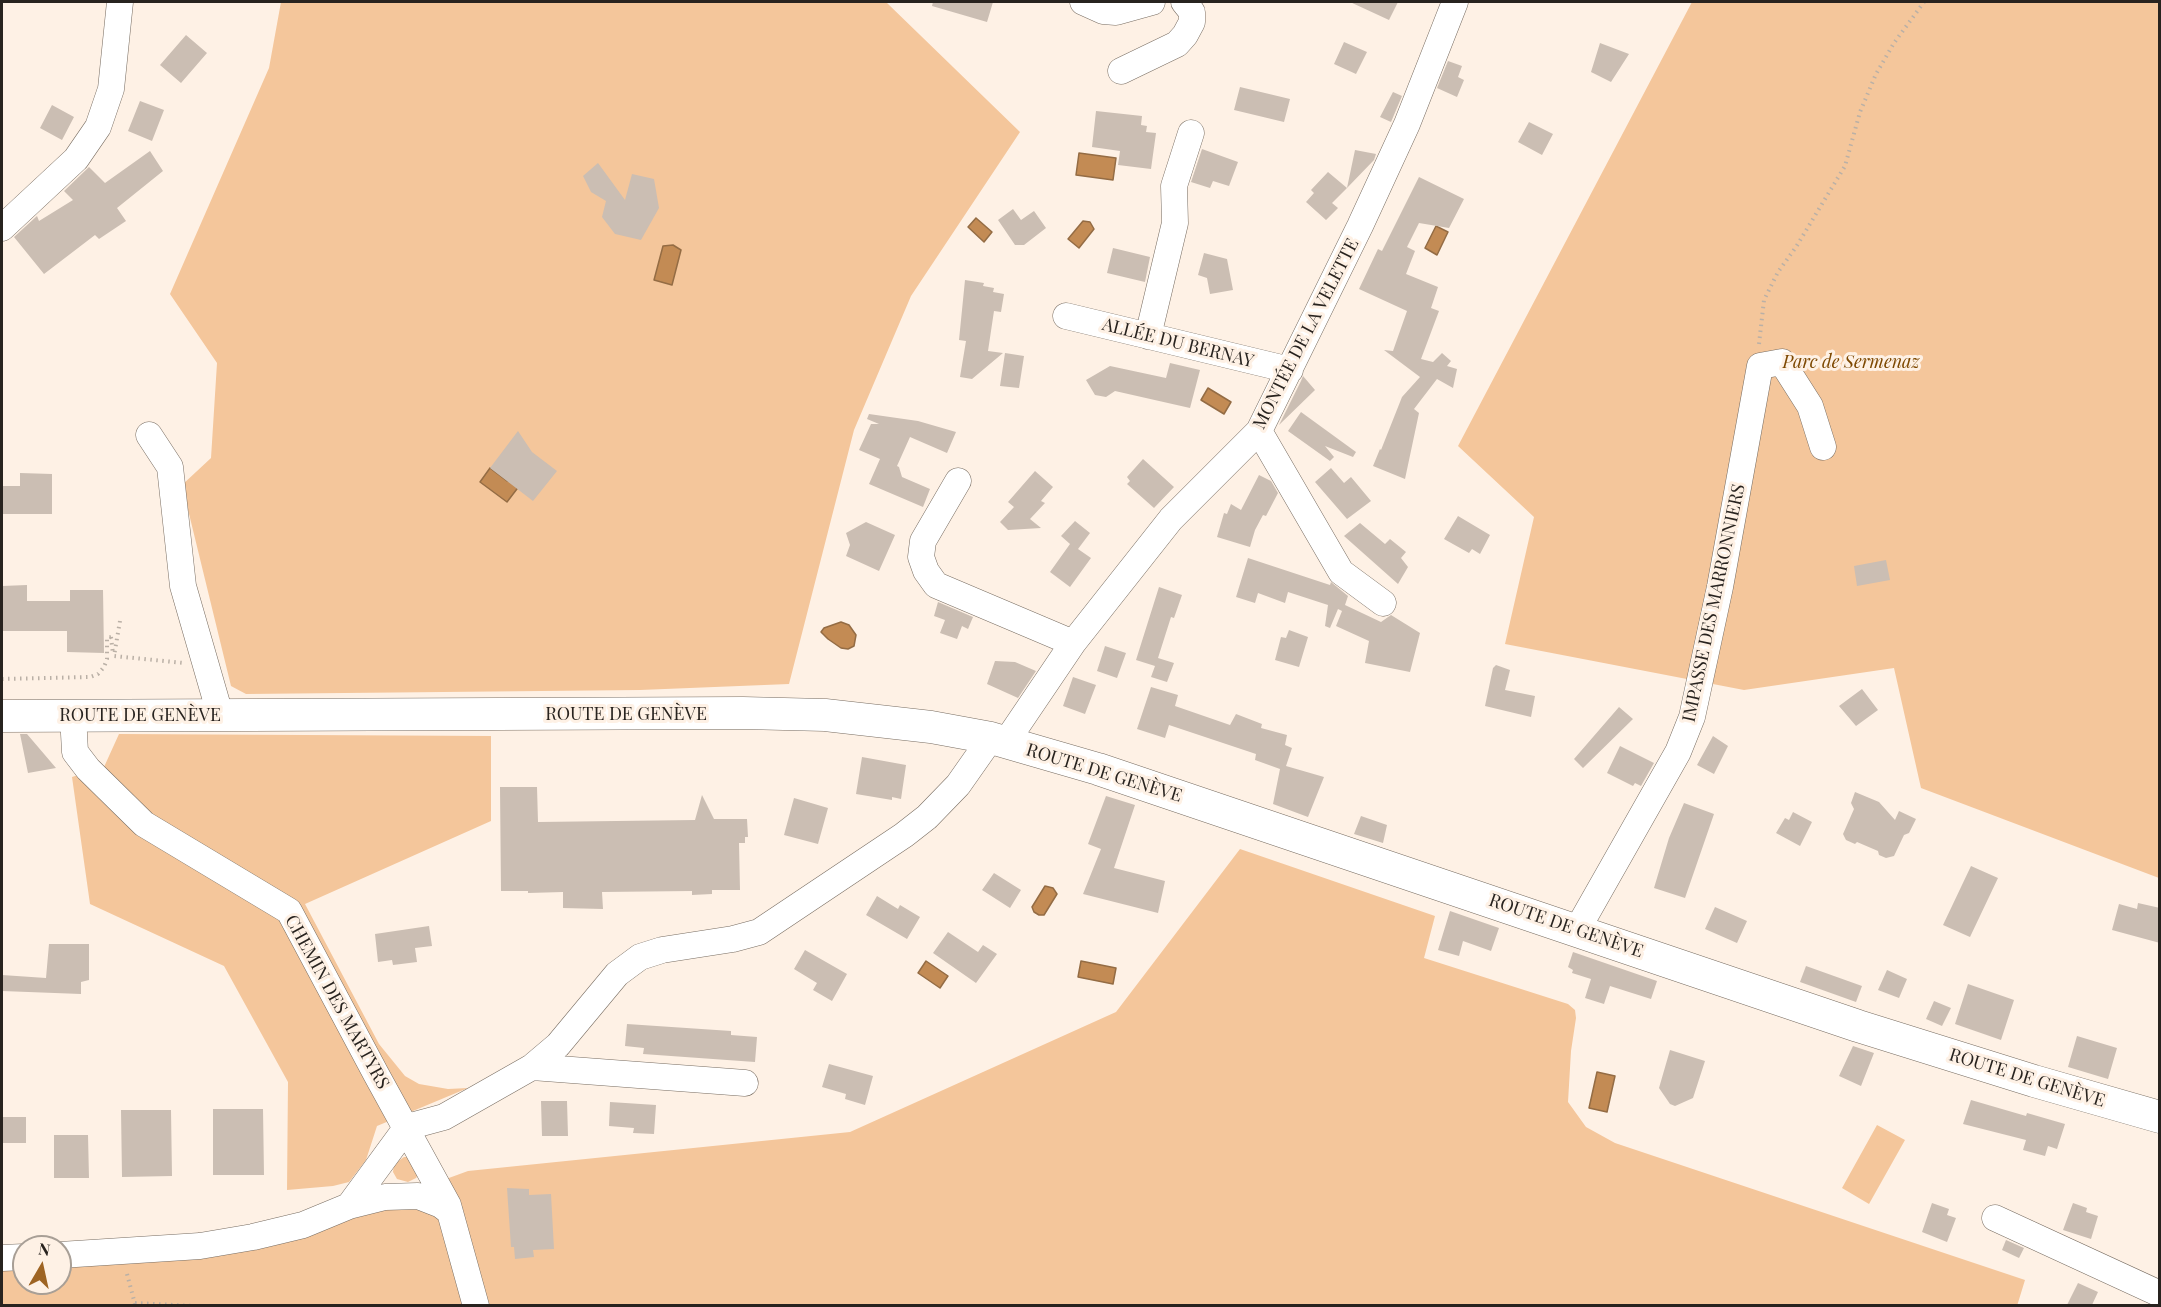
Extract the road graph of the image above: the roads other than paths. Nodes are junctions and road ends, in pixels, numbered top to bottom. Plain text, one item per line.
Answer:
1 (120, 2) edge
2 (1083, 2) edge
3 (1152, 2) edge
4 (1184, 2) edge
5 (1455, 2) edge
6 (1121, 71) dead end
7 (1191, 133) dead end
8 (2, 228) edge
9 (1066, 316) dead end
10 (1148, 336) junction
11 (1290, 370) junction
12 (1259, 431) junction
13 (149, 435) dead end
14 (1822, 447) dead end
15 (958, 481) dead end
16 (1383, 603) dead end
17 (1073, 643) junction
18 (220, 714) junction
19 (74, 715) junction
20 (2, 716) edge
21 (998, 740) junction
22 (1577, 930) junction
23 (532, 1067) junction
24 (745, 1083) dead end
25 (2160, 1118) edge
26 (407, 1127) junction
27 (349, 1206) junction
28 (450, 1212) junction
29 (1995, 1218) dead end
30 (72, 1254) edge
31 (2160, 1294) edge
32 (476, 1305) edge

1 - 8 street
2 - 3 street
4 - 6 street
5 - 11 street, MONTÉE DE LA VELETTE
7 - 10 street
9 - 10 street, ALLÉE DU BERNAY
10 - 11 street, ALLÉE DU BERNAY
11 - 12 street, MONTÉE DE LA VELETTE
12 - 16 street
12 - 17 street, MONTÉE DE LA VELETTE
13 - 18 street
14 - 22 street, IMPASSE DES MARRONNIERS
15 - 17 street
17 - 21 street, MONTÉE DE LA VELETTE
18 - 19 main road, ROUTE DE GENÈVE
18 - 21 main road, ROUTE DE GENÈVE
19 - 20 main road, ROUTE DE GENÈVE
19 - 26 street, CHEMIN DES MARTYRS
21 - 22 main road, ROUTE DE GENÈVE
21 - 23 street, MONTÉE DE LA VELETTE
22 - 25 main road, ROUTE DE GENÈVE
23 - 24 street
23 - 26 street, MONTÉE DE LA VELETTE
26 - 27 street
26 - 28 street, CHEMIN DES MARTYRS
27 - 28 street
27 - 30 street
28 - 32 street, CHEMIN DES MARTYRS
29 - 31 street

